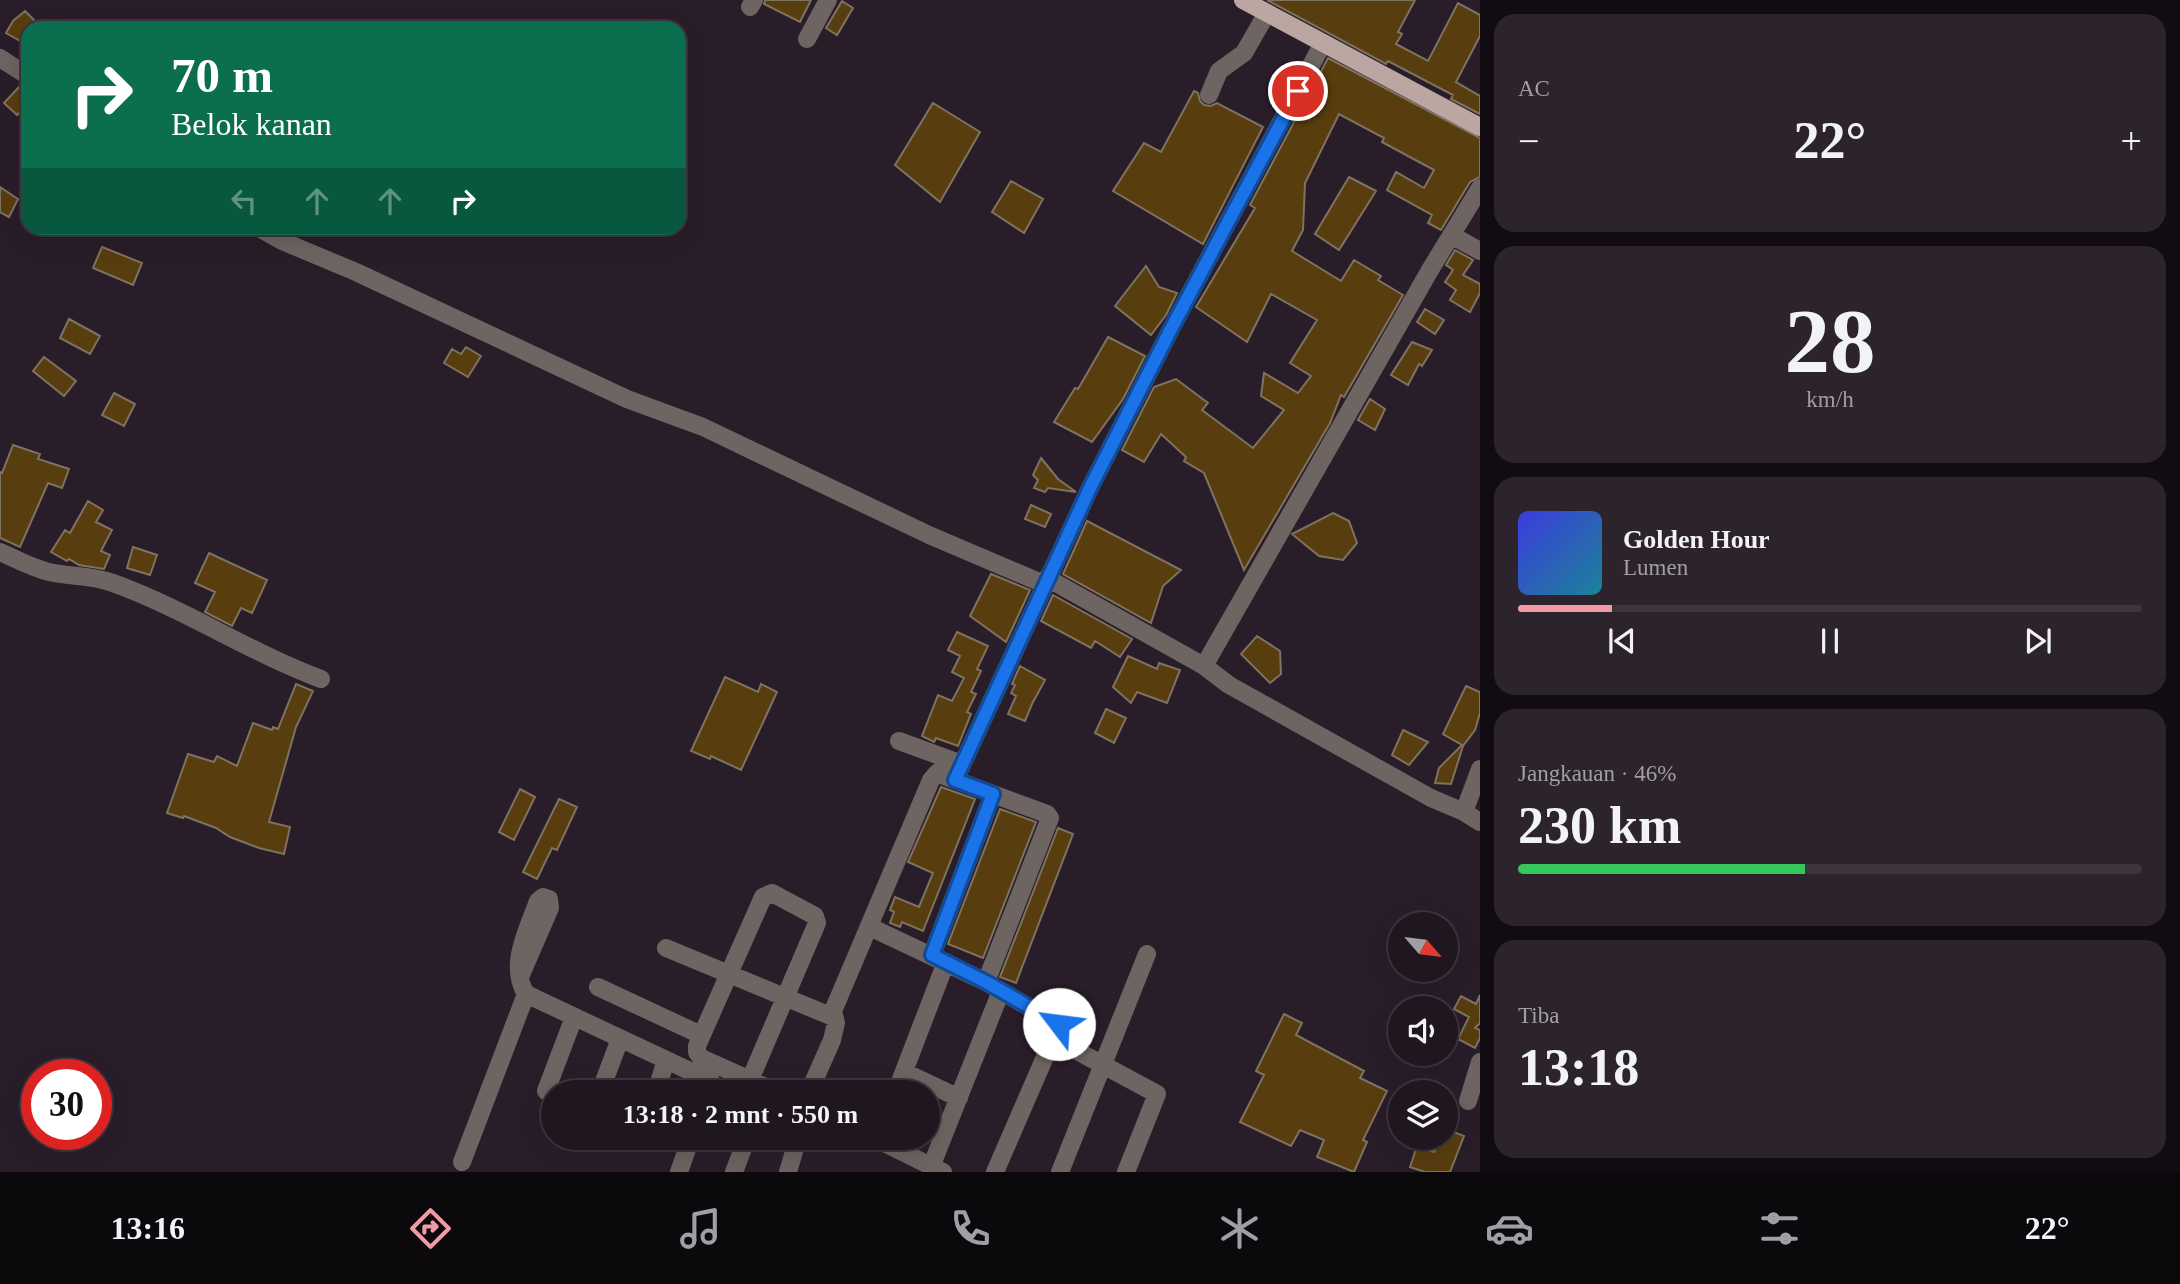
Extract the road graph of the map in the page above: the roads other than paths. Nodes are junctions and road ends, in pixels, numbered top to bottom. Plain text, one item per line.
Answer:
1 (828, 0) edge
2 (1243, 0) edge
3 (1267, 13) junction
4 (807, 39) dead end
5 (1323, 43) junction
6 (0, 58) edge
7 (21, 72) edge
8 (1209, 95) dead end
9 (1480, 127) edge
10 (1480, 188) edge
11 (271, 235) edge
12 (1451, 235) junction
13 (1480, 251) edge
14 (0, 552) edge
15 (1046, 581) junction
16 (1204, 666) junction
17 (321, 679) dead end
18 (899, 741) dead end
19 (1480, 769) edge
20 (959, 772) junction
21 (993, 794) junction
22 (1464, 812) junction
23 (1480, 822) edge
24 (870, 927) junction
25 (666, 948) dead end
26 (1147, 954) dead end
27 (939, 959) junction
28 (729, 974) junction
29 (520, 977) dead end
30 (994, 986) junction
31 (598, 987) dead end
32 (526, 994) junction
33 (785, 997) junction
34 (574, 1017) junction
35 (833, 1017) junction
36 (1056, 1031) junction
37 (701, 1035) junction
38 (1080, 1037) dead end
39 (620, 1039) junction
40 (666, 1060) junction
41 (1480, 1062) edge
42 (1103, 1065) junction
43 (904, 1072) junction
44 (711, 1079) edge
45 (550, 1080) edge
46 (605, 1080) edge
47 (660, 1080) edge
48 (766, 1080) edge
49 (814, 1080) edge
50 (901, 1080) edge
51 (959, 1098) junction
52 (1468, 1101) dead end
53 (687, 1150) edge
54 (742, 1150) edge
55 (794, 1150) edge
56 (898, 1150) edge
57 (462, 1163) dead end
58 (937, 1169) edge
59 (679, 1172) edge
60 (734, 1172) edge
61 (788, 1172) edge
62 (995, 1172) edge
63 (1059, 1172) edge
64 (1126, 1172) edge

1 - 4 street
2 - 3 main road
3 - 5 main road
3 - 8 street
5 - 9 main road
5 - 15 street
6 - 7 street
10 - 12 street
11 - 15 street
12 - 13 street
12 - 16 street
14 - 17 street
15 - 16 street
15 - 20 street
16 - 22 street
18 - 20 street
19 - 22 street
20 - 21 street
20 - 24 street
21 - 27 street
21 - 30 street
22 - 23 street
24 - 27 street
24 - 35 street
25 - 28 street
26 - 42 street
27 - 30 street
27 - 43 street
28 - 33 street
28 - 33 street
28 - 37 street
29 - 32 street
30 - 36 street
30 - 51 street
31 - 37 street
32 - 34 street
32 - 57 street
33 - 35 street
33 - 48 street
34 - 39 street
34 - 45 street
35 - 49 street
36 - 38 street
36 - 42 street
36 - 62 street
37 - 44 street
39 - 40 street
39 - 46 street
40 - 44 street
40 - 47 street
41 - 52 street
42 - 63 street
42 - 64 street
43 - 50 street
43 - 51 street
51 - 58 street
53 - 59 street
54 - 60 street
55 - 61 street
56 - 58 street

